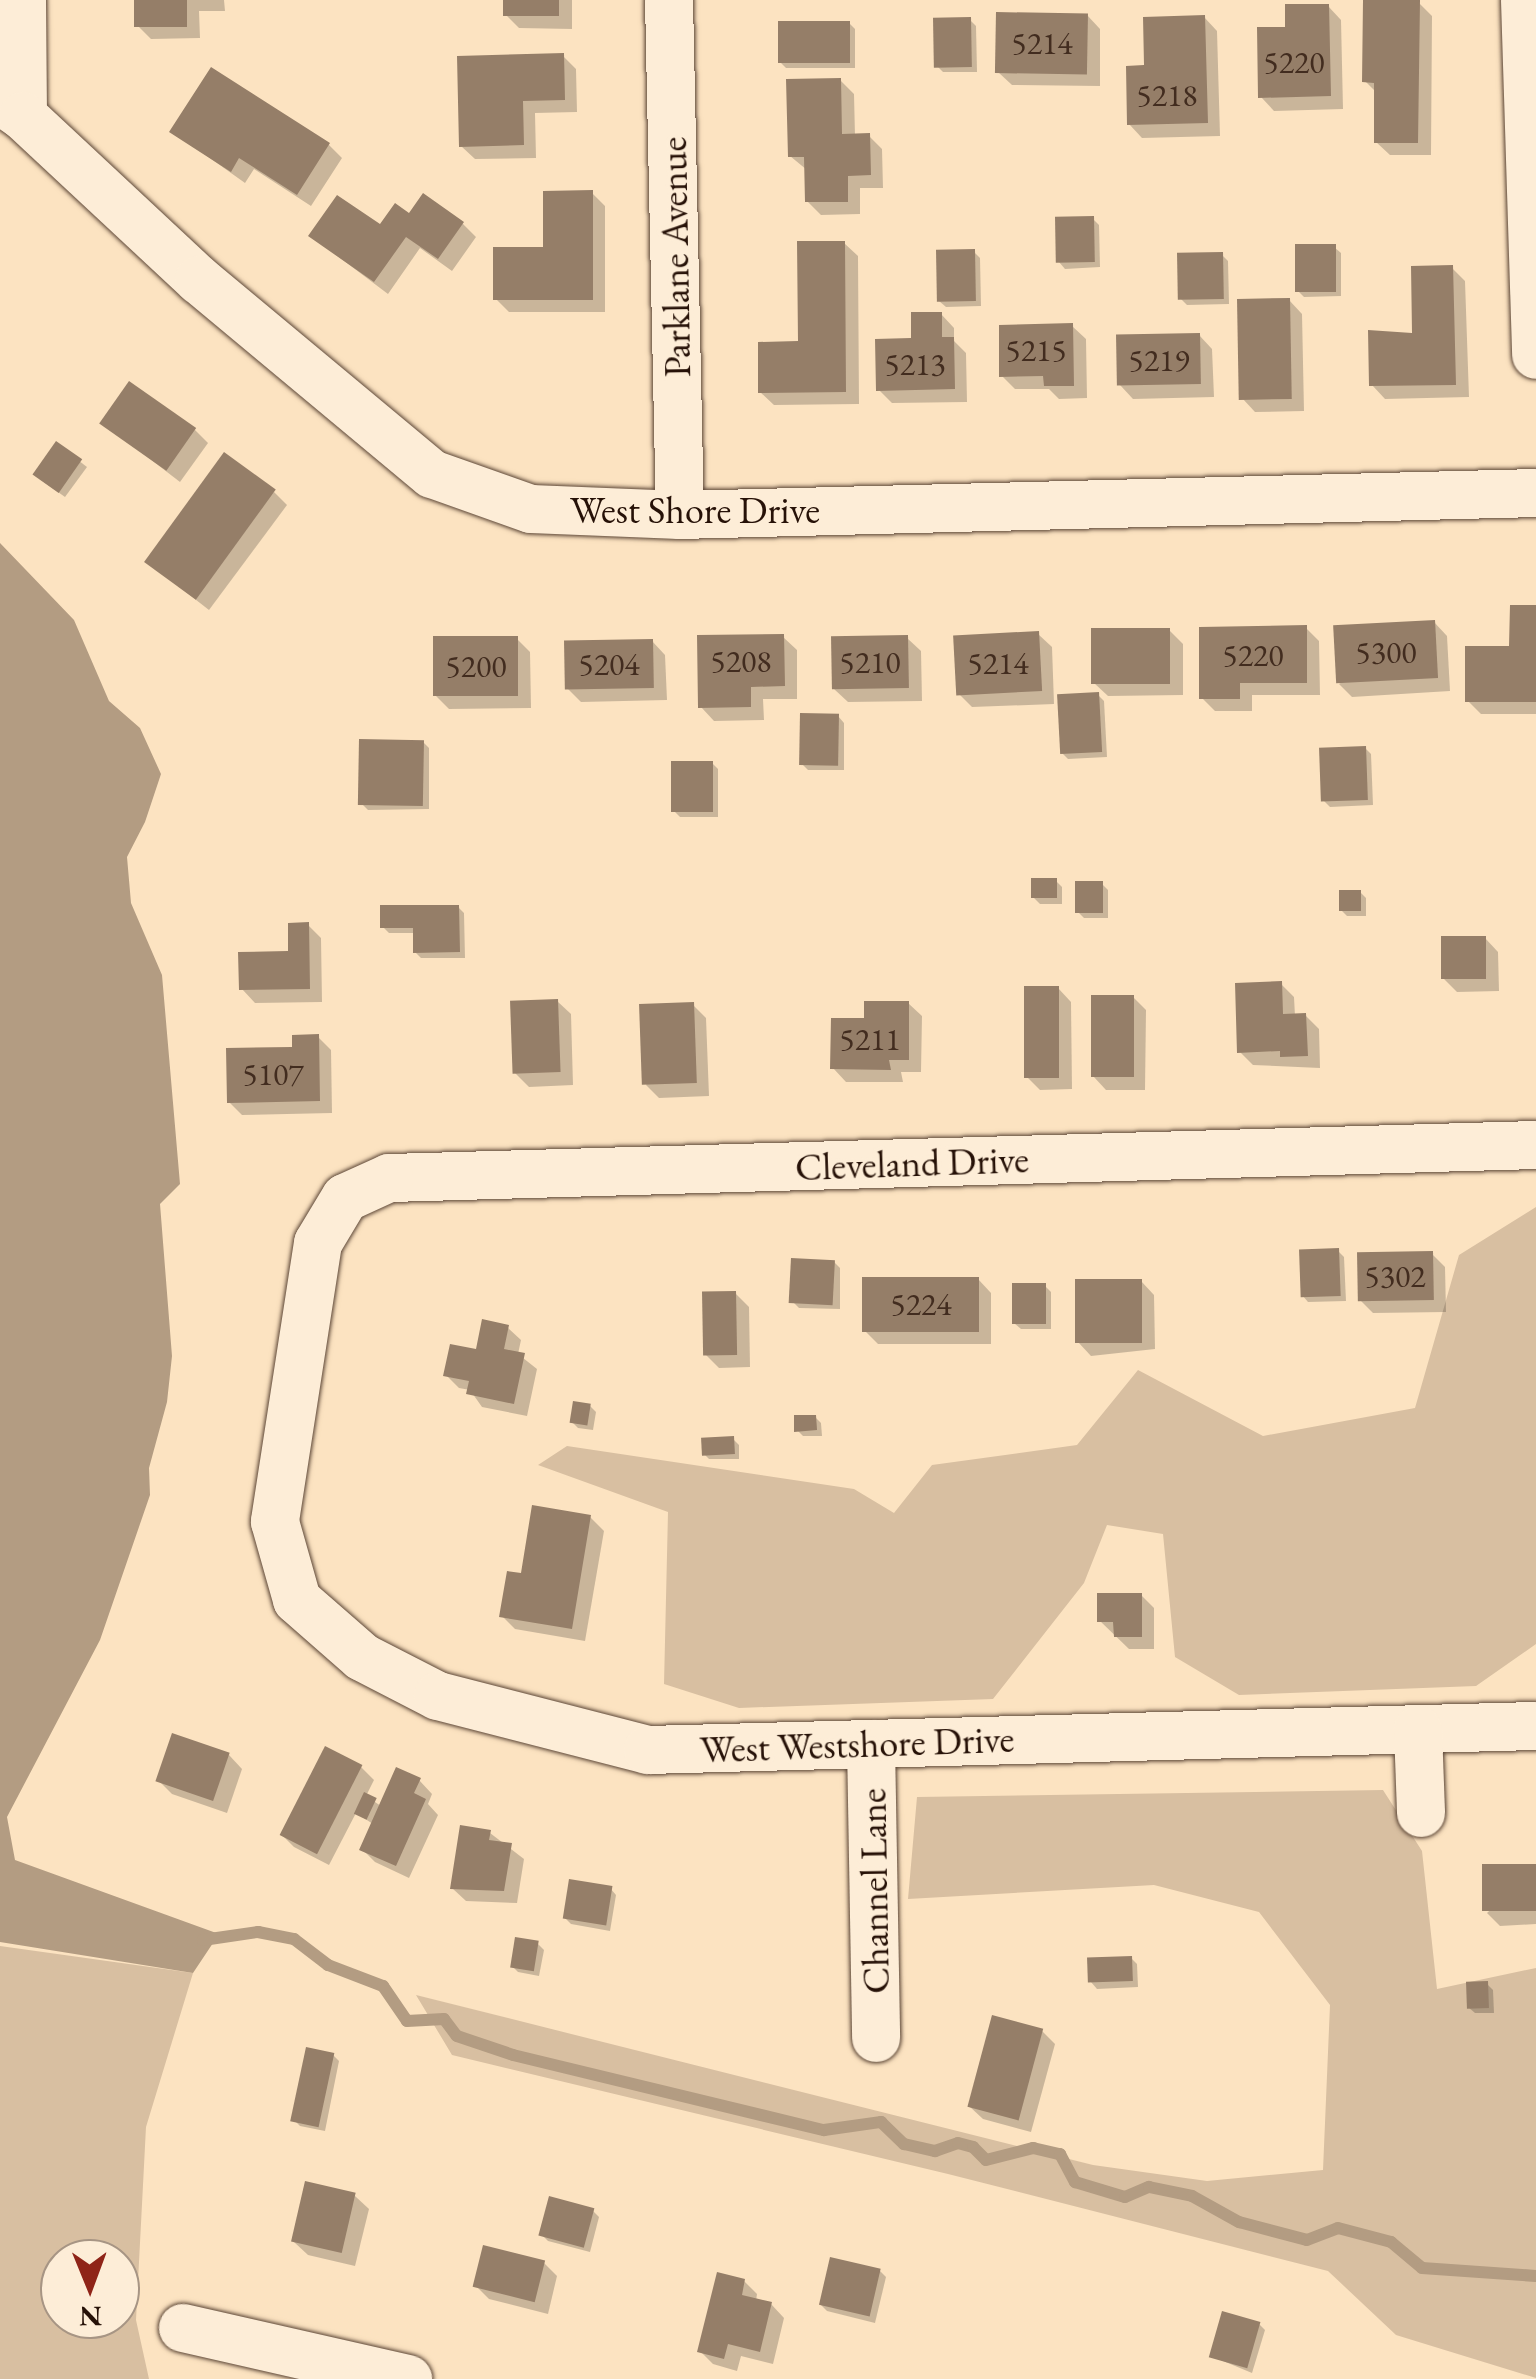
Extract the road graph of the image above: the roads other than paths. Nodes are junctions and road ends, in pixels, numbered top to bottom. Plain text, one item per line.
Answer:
1 (22, 0) edge
2 (670, 0) edge
3 (1525, 0) edge
4 (11, 108) edge
5 (1536, 355) edge
6 (1536, 492) edge
7 (680, 515) junction
8 (1536, 1144) edge
9 (275, 1522) joint
10 (1536, 1726) edge
11 (1418, 1730) junction
12 (871, 1744) junction
13 (1421, 1813) dead end
14 (876, 2038) dead end
15 (183, 2328) dead end
16 (408, 2379) edge

1 - 4 street
2 - 7 street, Parklane Avenue
3 - 5 street
4 - 7 street, West Shore Drive
6 - 7 street, West Shore Drive
8 - 9 street, Cleveland Drive
9 - 12 street, West Westshore Drive
10 - 11 street, West Westshore Drive
11 - 12 street, West Westshore Drive
11 - 13 street
12 - 14 street, Channel Lane
15 - 16 street

